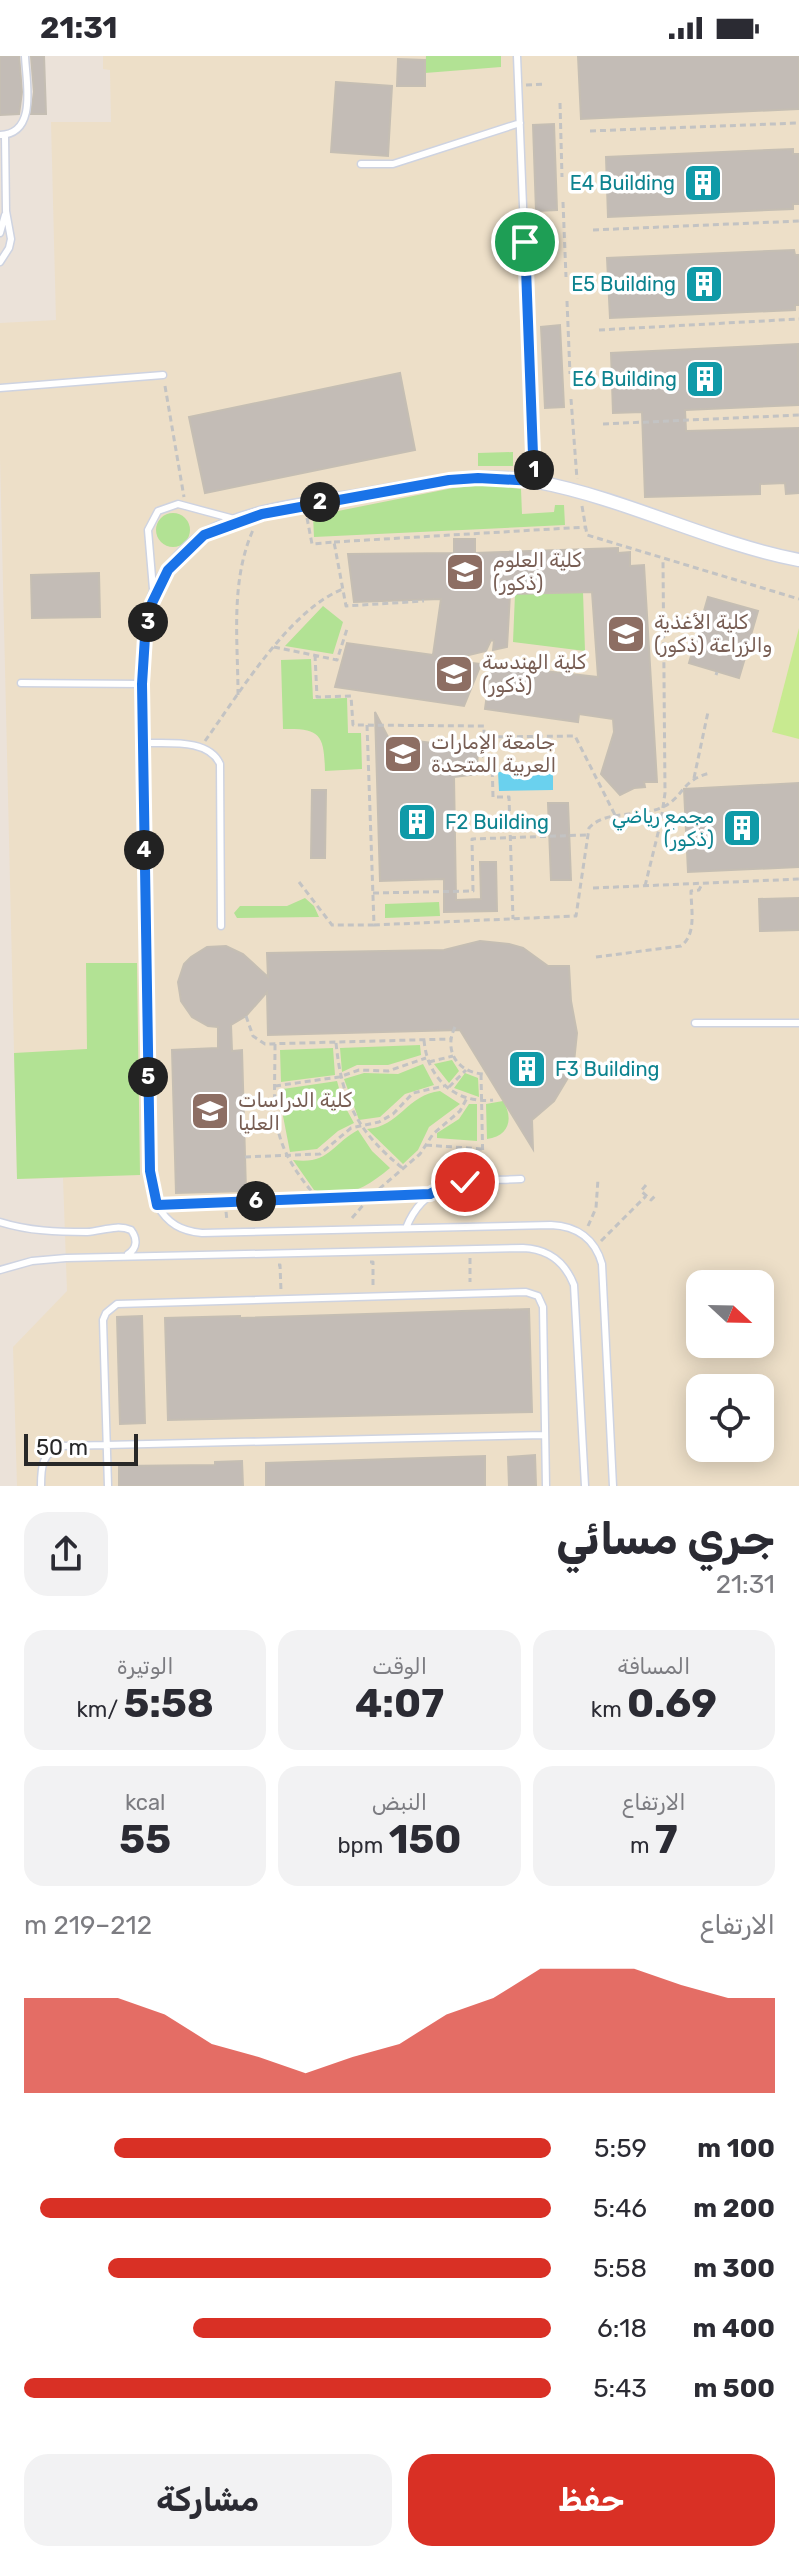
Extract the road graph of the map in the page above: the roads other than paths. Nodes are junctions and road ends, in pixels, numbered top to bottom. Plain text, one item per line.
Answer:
1 (25, 56) edge
2 (517, 56) edge
3 (520, 123) junction
4 (2, 135) edge
5 (361, 164) dead end
6 (6, 211) junction
7 (0, 233) edge
8 (0, 262) edge
9 (163, 375) road end
10 (0, 388) edge
11 (534, 481) junction
12 (241, 520) junction
13 (799, 560) edge
14 (152, 603) junction
15 (21, 683) dead end
16 (142, 684) junction
17 (143, 743) junction
18 (221, 926) dead end
19 (695, 1023) dead end
20 (799, 1023) edge
21 (521, 1179) dead end
22 (157, 1205) joint
23 (0, 1222) edge
24 (406, 1228) junction
25 (125, 1256) junction
26 (0, 1270) edge
27 (545, 1435) junction
28 (107, 1445) junction
29 (41, 1486) edge
30 (108, 1486) edge
31 (546, 1486) edge
32 (585, 1486) edge
33 (613, 1486) edge

1 - 4 lane
2 - 3 lane
3 - 5 lane
3 - 11 lane
4 - 6 lane
6 - 7 lane
6 - 8 lane
9 - 10 lane
11 - 12 street
11 - 13 street
12 - 14 street
12 - 14 lane
14 - 16 street
15 - 16 lane
16 - 17 street
17 - 18 lane
17 - 22 street
19 - 20 lane
21 - 24 lane
22 - 24 lane
23 - 25 lane
24 - 33 lane
25 - 26 lane
25 - 32 lane
27 - 28 lane
27 - 28 lane
27 - 31 lane
28 - 29 lane
28 - 30 lane

